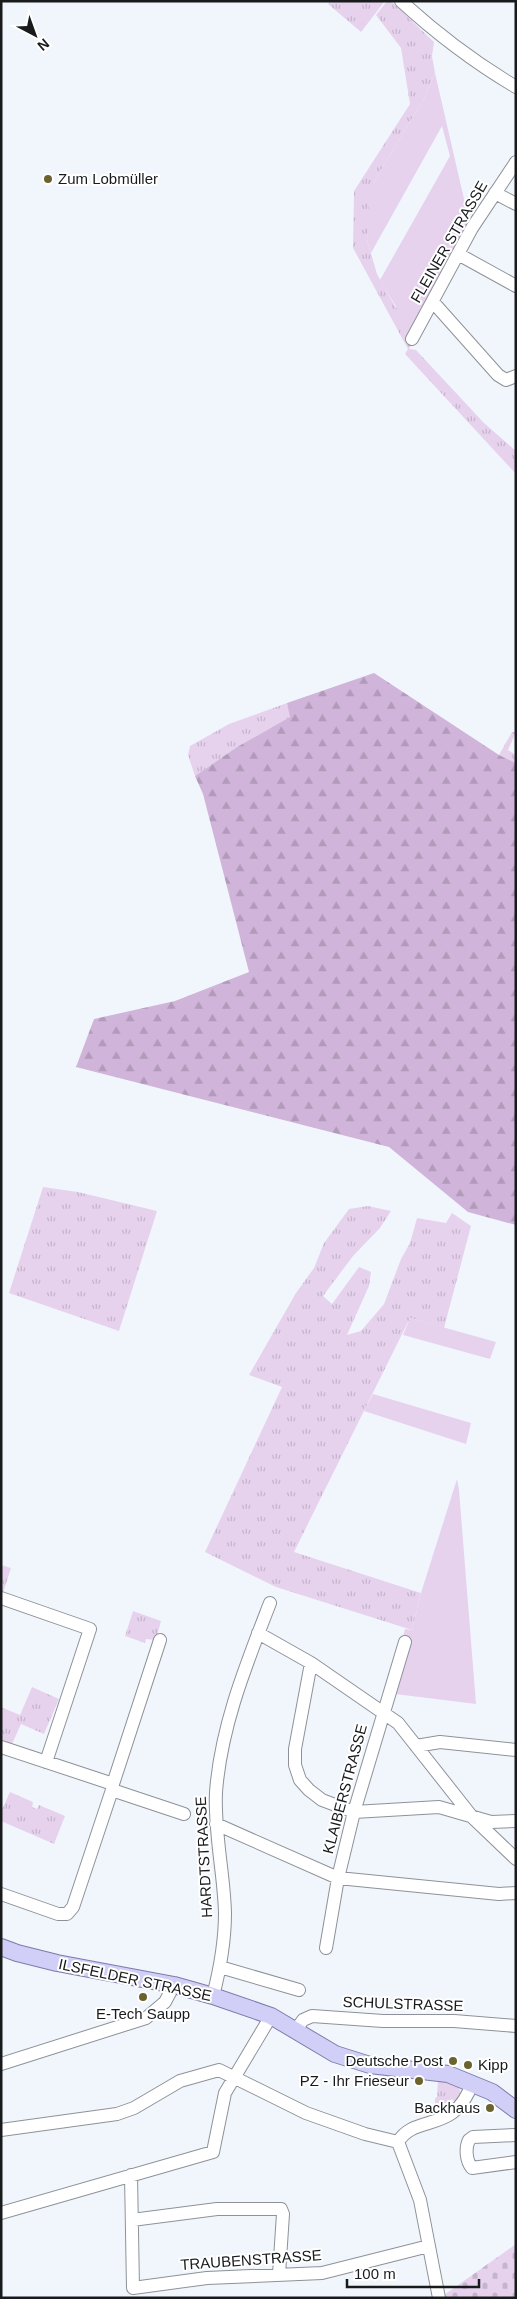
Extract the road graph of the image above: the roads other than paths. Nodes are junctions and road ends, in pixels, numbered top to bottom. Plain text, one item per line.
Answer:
1 (401, 1) edge
2 (516, 87) edge
3 (516, 162) edge
4 (495, 193) junction
5 (516, 204) edge
6 (458, 254) junction
7 (516, 286) edge
8 (433, 302) junction
9 (412, 339) dead end
10 (516, 376) edge
11 (1, 1598) edge
12 (270, 1604) dead end
13 (258, 1633) junction
14 (160, 1640) dead end
15 (405, 1642) dead end
16 (311, 1663) junction
17 (383, 1713) junction
18 (416, 1746) junction
19 (1, 1747) edge
20 (516, 1750) edge
21 (46, 1762) junction
22 (112, 1787) junction
23 (354, 1812) junction
24 (184, 1814) dead end
25 (472, 1818) junction
26 (516, 1821) edge
27 (216, 1824) junction
28 (516, 1859) edge
29 (338, 1878) junction
30 (1, 1894) edge
31 (516, 1894) edge
32 (1, 1947) edge
33 (326, 1948) dead end
34 (220, 1967) junction
35 (174, 1985) junction
36 (299, 1990) dead end
37 (214, 1996) junction
38 (271, 2016) junction
39 (516, 2026) edge
40 (295, 2031) junction
41 (1, 2064) edge
42 (234, 2076) junction
43 (472, 2083) junction
44 (516, 2110) edge
45 (1, 2130) edge
46 (516, 2135) edge
47 (398, 2142) junction
48 (516, 2162) edge
49 (131, 2175) junction
50 (1, 2213) edge
51 (132, 2220) junction
52 (429, 2246) junction
53 (279, 2274) junction
54 (439, 2298) edge

1 - 2 street
3 - 4 street, FLEINER STRASSE
4 - 5 street
4 - 6 street, FLEINER STRASSE
6 - 7 street
6 - 8 street, FLEINER STRASSE
8 - 9 street, FLEINER STRASSE
8 - 10 street
11 - 21 street
12 - 13 street, HARDTSTRASSE
13 - 16 street
13 - 27 street, HARDTSTRASSE
14 - 22 street
15 - 17 street, KLAIBERSTRASSE
16 - 17 street
16 - 23 street
17 - 18 street
17 - 23 street, KLAIBERSTRASSE
18 - 20 street
18 - 25 street
19 - 21 street
21 - 22 street
22 - 24 street
22 - 30 street
23 - 25 street
23 - 29 street, KLAIBERSTRASSE
25 - 26 street
25 - 28 street
27 - 29 street
27 - 34 street, HARDTSTRASSE
29 - 31 street
29 - 33 street, KLAIBERSTRASSE
32 - 35 main road, ILSFELDER STRASSE
34 - 36 street
34 - 37 street, HARDTSTRASSE
35 - 37 main road, ILSFELDER STRASSE
35 - 41 street
37 - 38 main road, ILSFELDER STRASSE
38 - 40 main road, ILSFELDER STRASSE
38 - 42 street
39 - 40 street, SCHULSTRASSE
40 - 43 main road, ILSFELDER STRASSE
42 - 45 street
42 - 47 street
42 - 49 street
43 - 44 main road, ILSFELDER STRASSE
43 - 47 street
46 - 48 street
47 - 52 street
49 - 50 street
49 - 51 street
51 - 53 street, TRAUBENSTRASSE
51 - 53 street
52 - 53 street, TRAUBENSTRASSE
52 - 54 street

